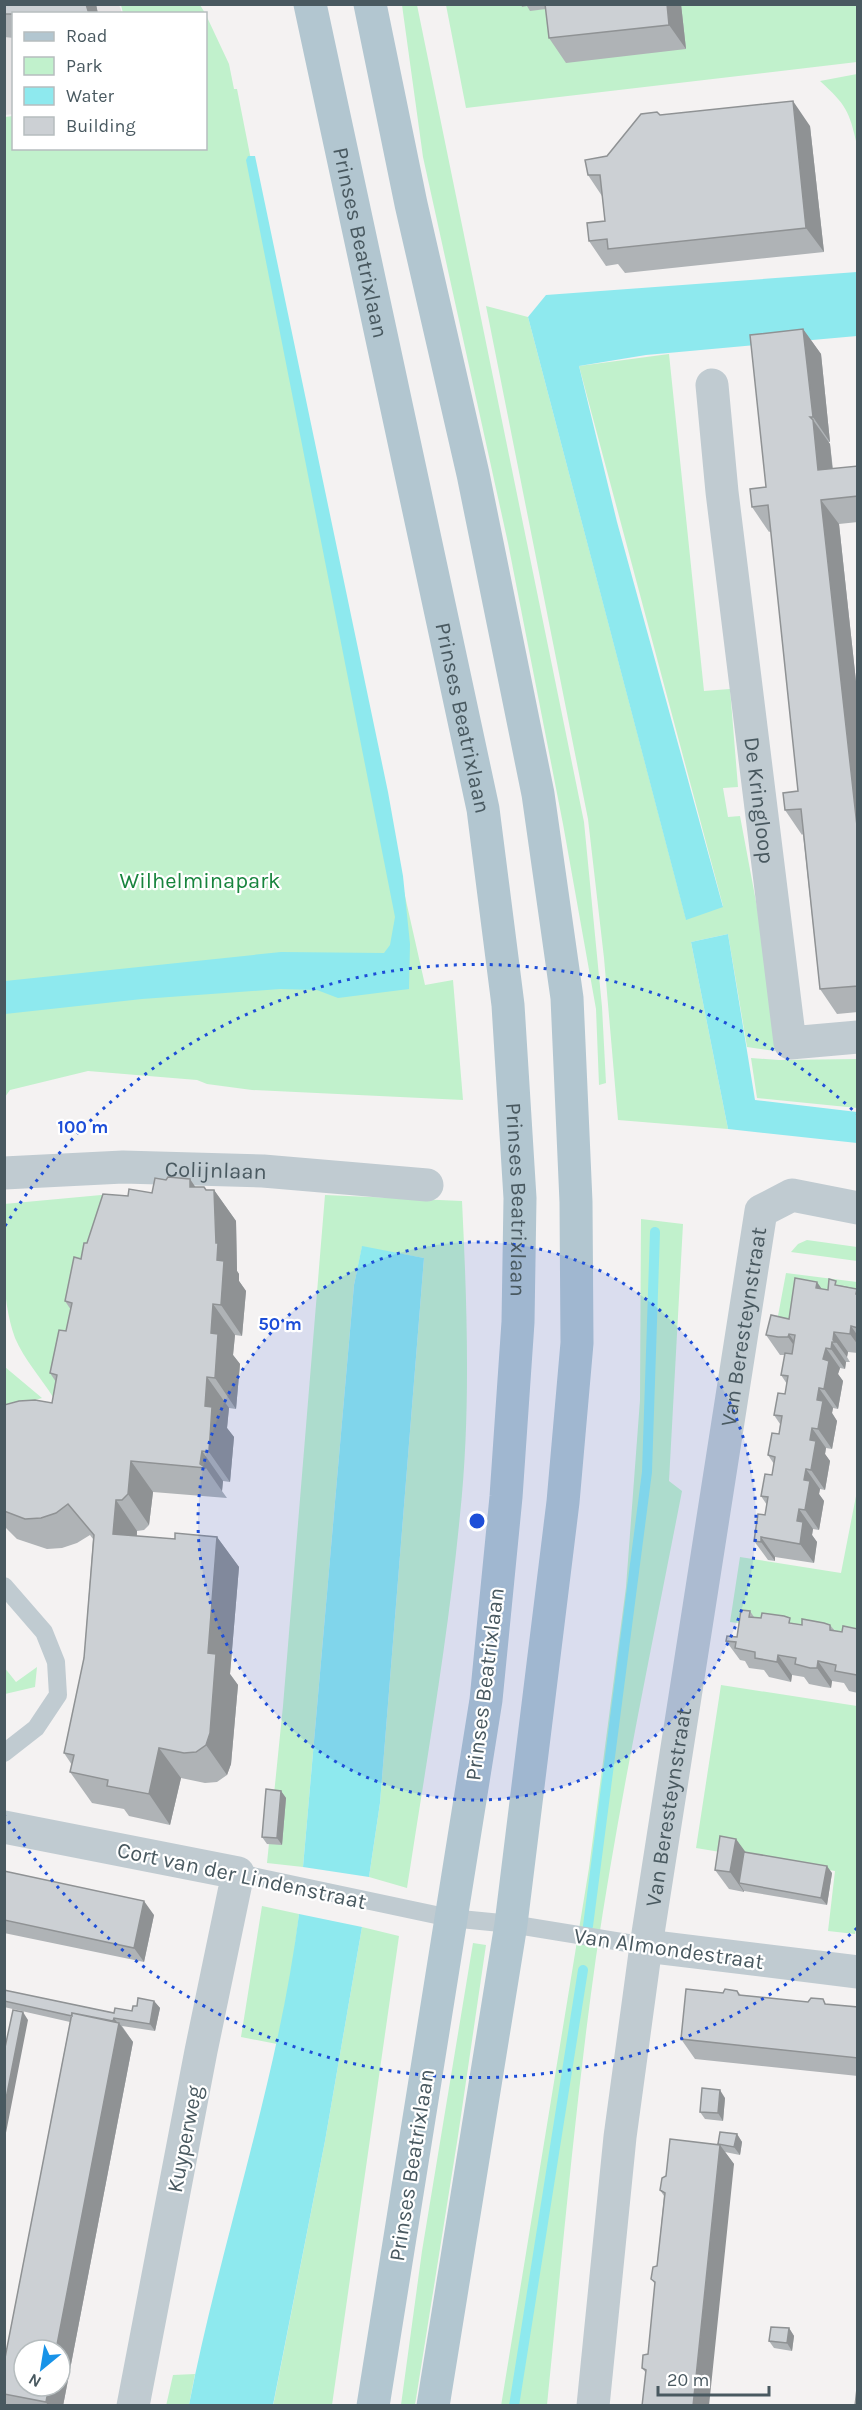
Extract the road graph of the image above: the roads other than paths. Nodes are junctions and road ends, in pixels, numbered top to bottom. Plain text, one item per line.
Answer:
1 (370, 4) edge
2 (309, 9) edge
3 (712, 385) dead end
4 (757, 489) edge
5 (722, 492) junction
6 (858, 1037) edge
7 (4, 1173) edge
8 (427, 1185) dead end
9 (858, 1208) edge
10 (4, 1586) edge
11 (4, 1753) edge
12 (4, 1827) edge
13 (238, 1873) junction
14 (480, 1921) junction
15 (646, 1946) junction
16 (858, 1972) edge
17 (133, 2406) edge
18 (373, 2406) edge
19 (433, 2406) edge
20 (593, 2406) edge

1 - 14 main road, Prinses Beatrixlaan
2 - 14 main road, Prinses Beatrixlaan
3 - 5 street, De Kringloop
4 - 5 street
5 - 6 street, De Kringloop
7 - 8 street, Colijnlaan
9 - 15 street, Van Beresteynstraat
10 - 11 lane
12 - 13 street, Cort van der Lindenstraat
13 - 14 lane, Cort van der Lindenstraat
13 - 17 street, Kuyperweg
14 - 15 lane, Van Almondestraat
14 - 18 main road, Prinses Beatrixlaan
14 - 19 main road, Prinses Beatrixlaan
15 - 16 street, Van Almondestraat
15 - 20 street, Van Beresteynstraat

